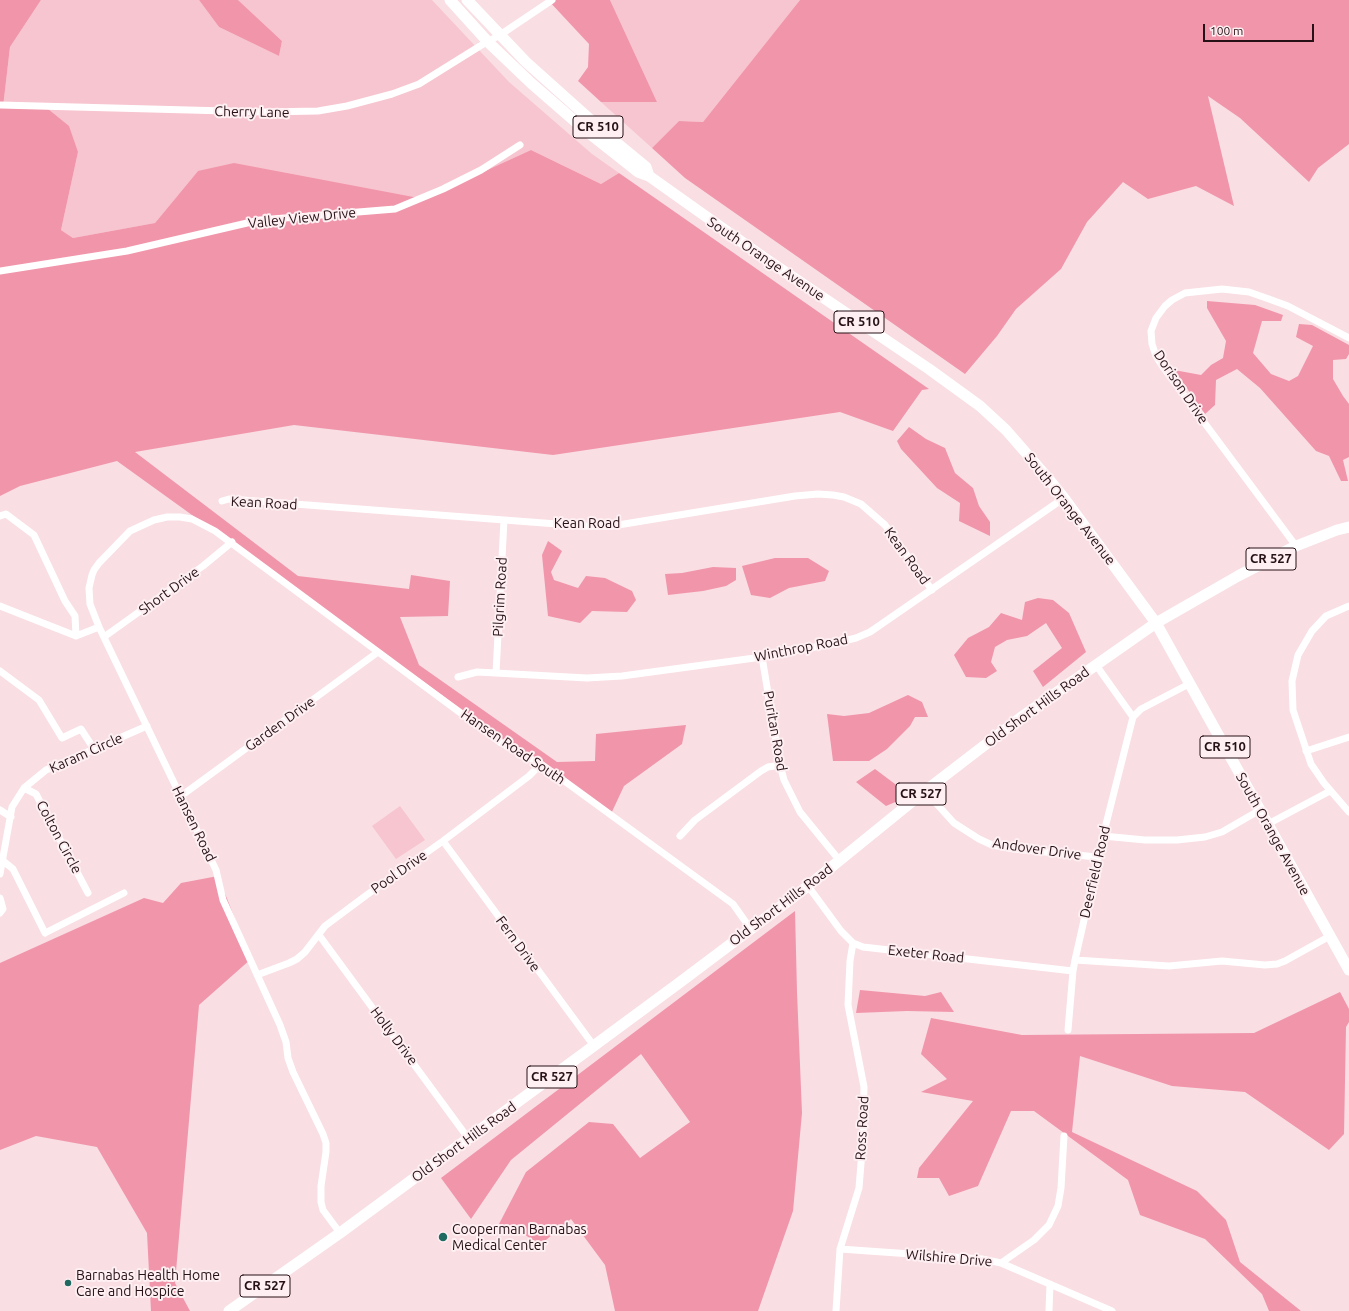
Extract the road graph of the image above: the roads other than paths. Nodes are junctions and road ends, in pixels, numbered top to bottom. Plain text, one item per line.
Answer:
1 (450, 0) edge
2 (467, 0) edge
3 (552, 0) edge
4 (500, 35) junction
5 (488, 42) junction
6 (0, 104) edge
7 (520, 145) dead end
8 (649, 176) junction
9 (0, 271) edge
10 (1349, 338) edge
11 (1064, 498) junction
12 (222, 501) dead end
13 (0, 516) edge
14 (504, 520) junction
15 (1349, 527) edge
16 (232, 542) junction
17 (1296, 546) junction
18 (932, 590) junction
19 (0, 606) edge
20 (1349, 606) edge
21 (1156, 623) junction
22 (99, 627) junction
23 (76, 636) junction
24 (104, 637) junction
25 (378, 652) junction
26 (762, 656) junction
27 (1096, 664) junction
28 (0, 671) edge
29 (496, 673) junction
30 (458, 677) dead end
31 (1189, 684) junction
32 (1133, 718) junction
33 (146, 726) junction
34 (1349, 737) edge
35 (94, 749) junction
36 (1306, 751) junction
37 (541, 764) junction
38 (780, 765) junction
39 (24, 788) junction
40 (925, 791) junction
41 (1330, 791) junction
42 (181, 796) junction
43 (0, 810) edge
44 (1260, 810) junction
45 (1349, 812) edge
46 (10, 817) junction
47 (1268, 824) junction
48 (680, 836) dead end
49 (1103, 836) junction
50 (443, 841) junction
51 (1098, 857) junction
52 (2, 860) junction
53 (840, 861) junction
54 (0, 874) edge
55 (808, 886) junction
56 (88, 893) dead end
57 (124, 893) dead end
58 (0, 898) edge
59 (0, 913) edge
60 (750, 928) junction
61 (318, 935) junction
62 (1330, 936) junction
63 (854, 944) junction
64 (1075, 960) junction
65 (1349, 970) edge
66 (1073, 971) junction
67 (257, 975) junction
68 (1068, 1030) dead end
69 (594, 1046) junction
70 (1064, 1136) dead end
71 (468, 1138) junction
72 (340, 1233) junction
73 (840, 1250) junction
74 (1002, 1263) junction
75 (1050, 1284) junction
76 (229, 1311) edge
77 (836, 1311) edge
78 (1049, 1311) edge
79 (1112, 1311) edge

1 - 5 main road, South Orange Avenue
2 - 4 main road, South Orange Avenue / CR 510
3 - 4 street, Cherry Lane
4 - 5 street, Cherry Lane
4 - 8 main road, South Orange Avenue / CR 510
5 - 6 street, Cherry Lane
5 - 8 main road, South Orange Avenue
7 - 9 street, Valley View Drive
8 - 11 main road, South Orange Avenue / CR 510
10 - 17 street, Dorison Drive
11 - 18 street, Winthrop Road
11 - 21 main road, South Orange Avenue / CR 510
12 - 14 street, Kean Road
13 - 23 street
14 - 18 street, Kean Road
14 - 29 street, Pilgrim Road
15 - 17 main road, Old Short Hills Road / CR 527
16 - 22 street, Hansen Road
16 - 24 street, Short Drive
16 - 25 street, Hansen Road South
17 - 21 main road, Old Short Hills Road / CR 527
18 - 26 street, Winthrop Road
19 - 23 street
20 - 36 street
21 - 27 main road, Old Short Hills Road / CR 527
21 - 31 main road, South Orange Avenue / CR 510
22 - 23 street
22 - 24 street, Hansen Road
24 - 33 street, Hansen Road
25 - 37 street, Hansen Road South
25 - 42 street, Garden Drive
26 - 29 street, Winthrop Road
26 - 38 street, Puritan Road
27 - 32 street
27 - 40 main road, Old Short Hills Road / CR 527
28 - 35 street
29 - 30 street, Winthrop Road
31 - 32 street
31 - 44 main road, South Orange Avenue / CR 510
32 - 49 street, Deerfield Road
33 - 35 street, Karam Circle
33 - 42 street, Hansen Road
34 - 36 street
35 - 39 street, Karam Circle
36 - 41 street
37 - 50 street, Pool Drive
37 - 60 street, Hansen Road South
38 - 48 street
38 - 53 street, Puritan Road
39 - 46 street, Karam Circle
39 - 56 street, Colton Circle
40 - 51 street, Andover Drive
40 - 53 main road, Old Short Hills Road / CR 527
41 - 45 street
41 - 47 street
42 - 67 street, Hansen Road
43 - 46 street
44 - 47 main road, South Orange Avenue / CR 510
44 - 49 street
46 - 52 street, Karam Circle
47 - 62 main road, South Orange Avenue / CR 510
49 - 51 street, Deerfield Road
50 - 61 street, Pool Drive
50 - 69 street, Fern Drive
51 - 64 street, Deerfield Road
52 - 54 street, Karam Circle
52 - 57 street
53 - 55 main road, Old Short Hills Road / CR 527
55 - 60 main road, Old Short Hills Road / CR 527
55 - 63 street
58 - 59 street
60 - 69 main road, Old Short Hills Road / CR 527
61 - 67 street, Pool Drive
61 - 71 street, Holly Drive
62 - 64 street
62 - 65 main road, South Orange Avenue / CR 510
63 - 66 street, Exeter Road
63 - 73 street, Ross Road
64 - 66 street, Deerfield Road
66 - 68 street, Deerfield Road
67 - 72 street, Hansen Road
69 - 71 main road, Old Short Hills Road / CR 527
70 - 74 street, Wilshire Drive
71 - 72 main road, Old Short Hills Road / CR 527
72 - 76 main road, Old Short Hills Road / CR 527
73 - 74 street, Wilshire Drive
73 - 77 street, Ross Road
74 - 75 street
75 - 78 street
75 - 79 street

